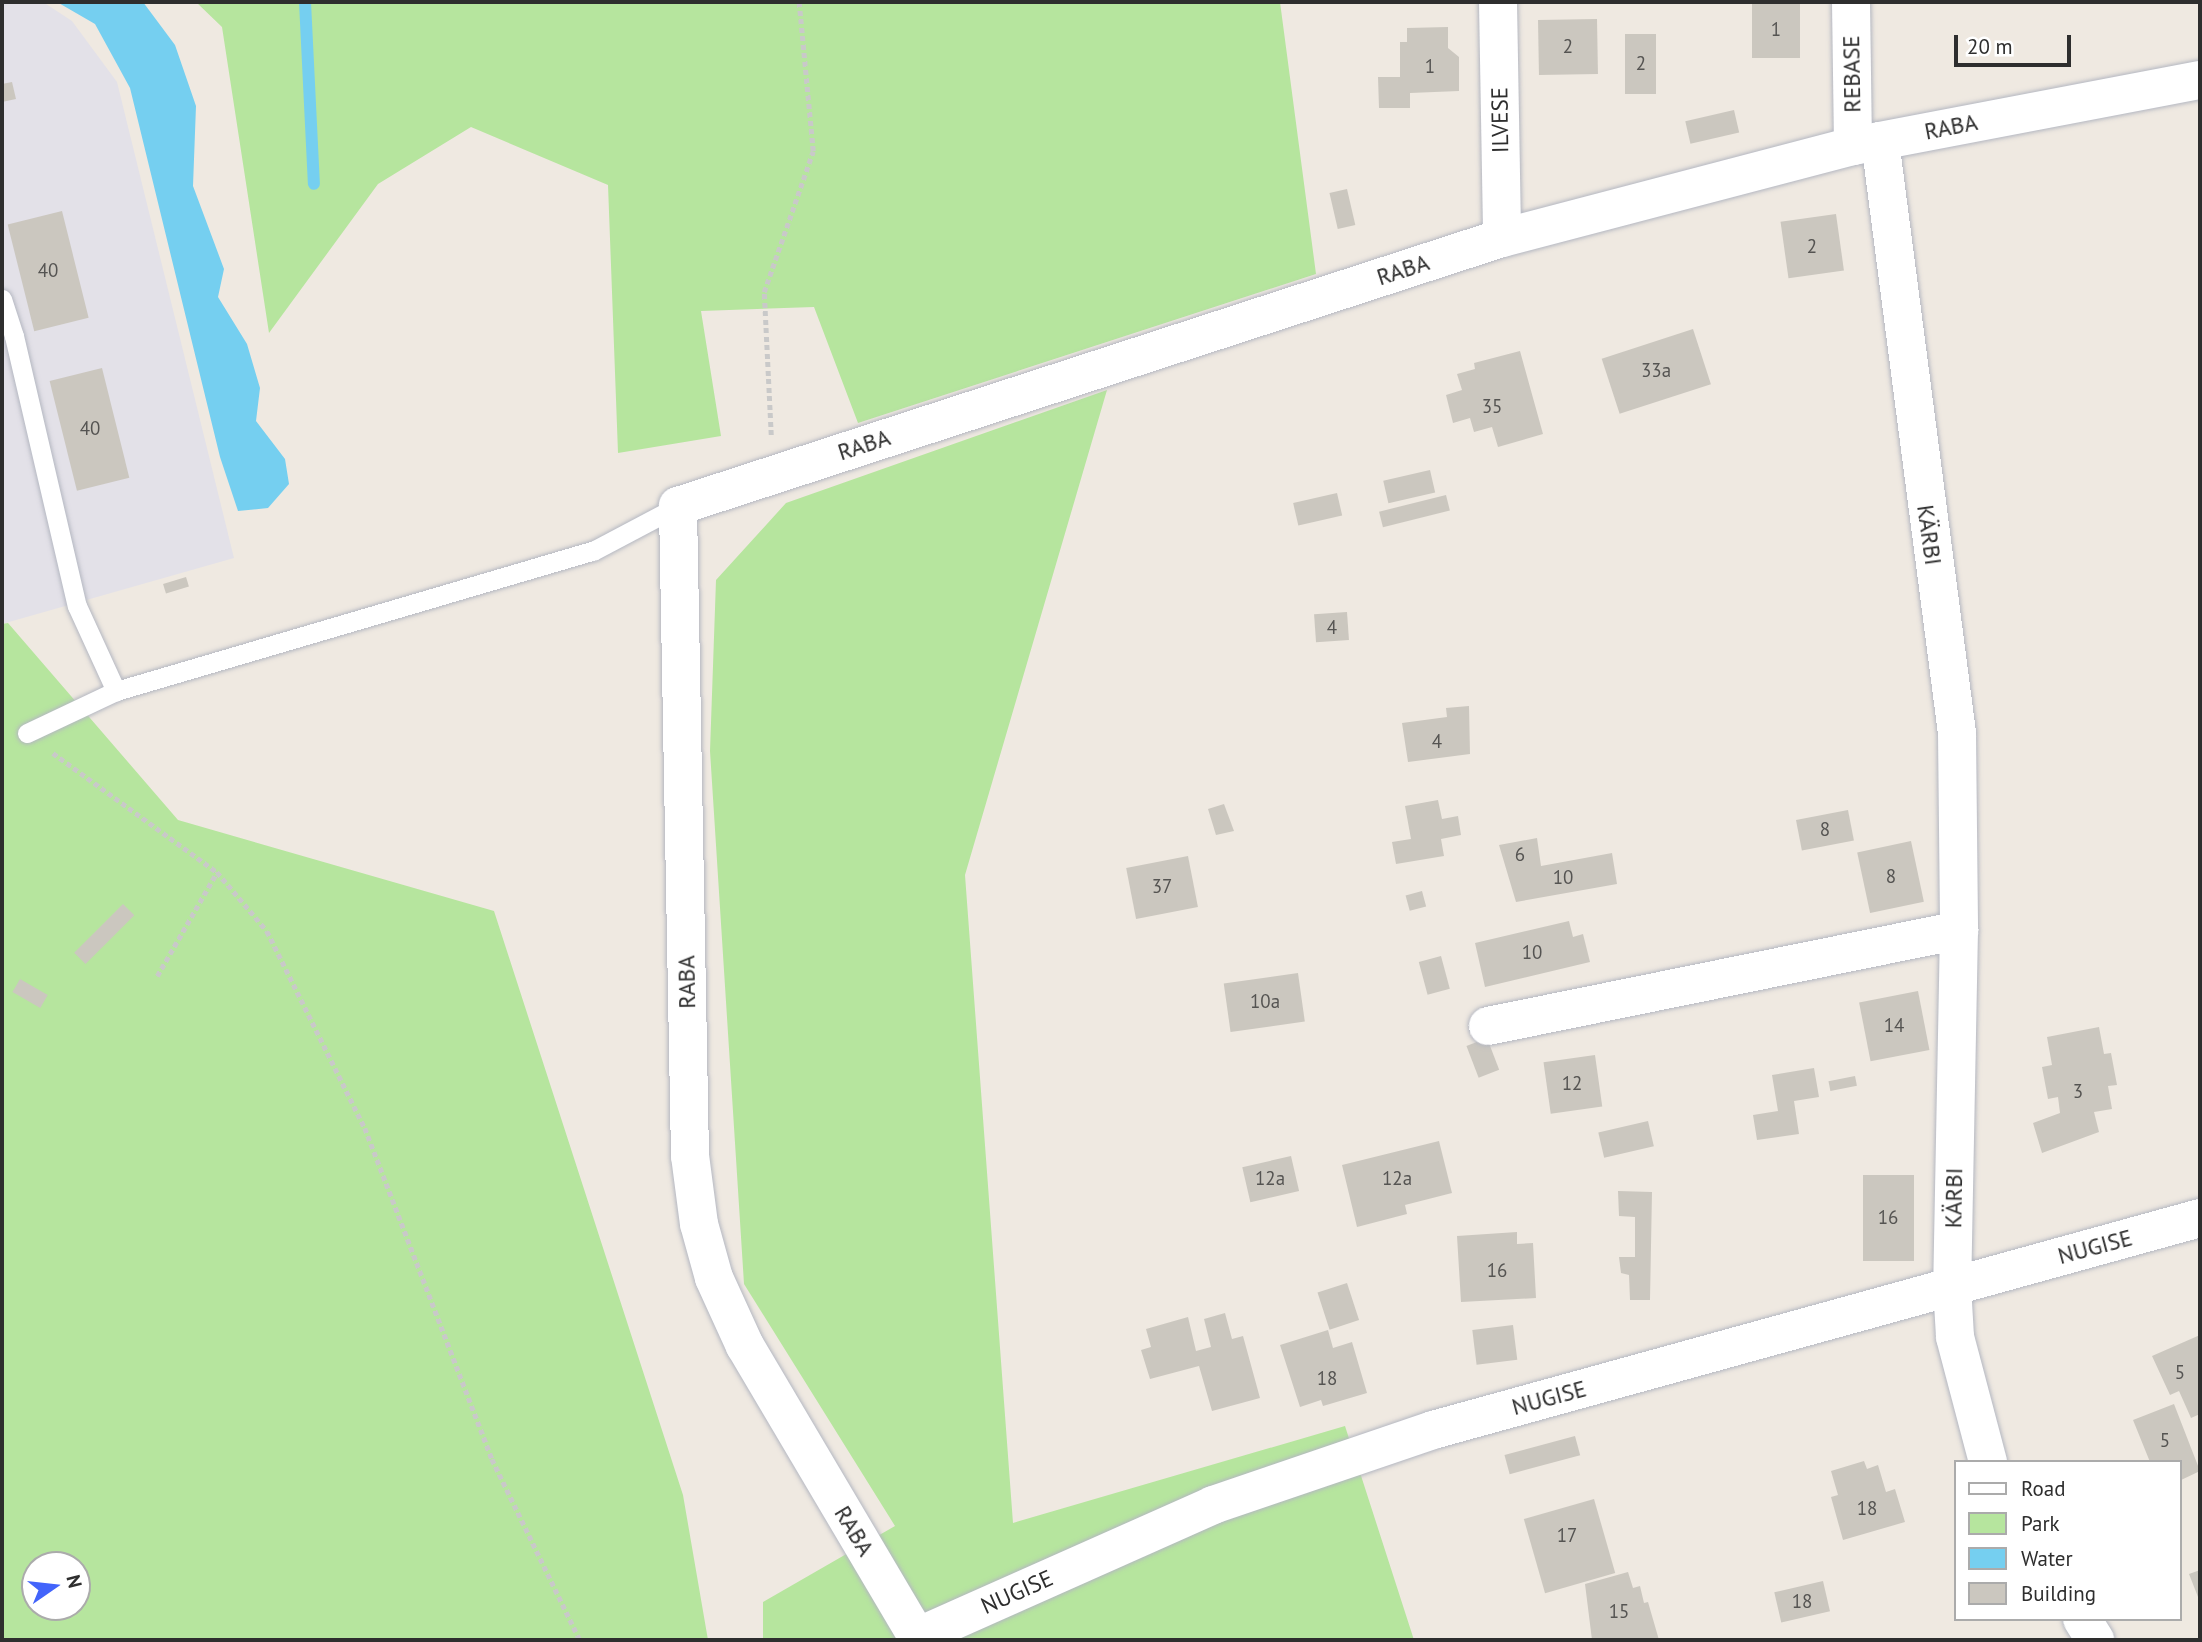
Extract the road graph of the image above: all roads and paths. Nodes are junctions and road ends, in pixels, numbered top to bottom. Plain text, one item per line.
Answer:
1 (799, 2) edge
2 (1498, 2) edge
3 (1851, 2) edge
4 (2200, 80) edge
5 (1866, 143) junction
6 (1502, 238) junction
7 (2, 299) edge
8 (9, 344) edge
9 (773, 475) junction
10 (678, 506) junction
11 (116, 691) junction
12 (27, 733) joint
13 (217, 872) junction
14 (1959, 930) junction
15 (157, 976) dead end
16 (1488, 1026) dead end
17 (2200, 1219) edge
18 (1952, 1286) junction
19 (1987, 1460) edge
20 (2083, 1621) edge
21 (918, 1638) edge
22 (580, 1640) edge
23 (2095, 1640) edge

1 - 9 path
2 - 6 street, ILVESE
3 - 5 street, REBASE
4 - 5 street, RABA
5 - 6 street, RABA
5 - 14 street, KÄRBI
6 - 9 street, RABA
7 - 8 lane
8 - 11 lane
9 - 10 street, RABA
10 - 11 lane
10 - 21 street, RABA
11 - 12 lane
12 - 13 path
13 - 15 path
13 - 22 path
14 - 16 street
14 - 18 street, KÄRBI
17 - 18 street, NUGISE
18 - 19 street, KÄRBI
18 - 21 street, NUGISE
20 - 23 street

